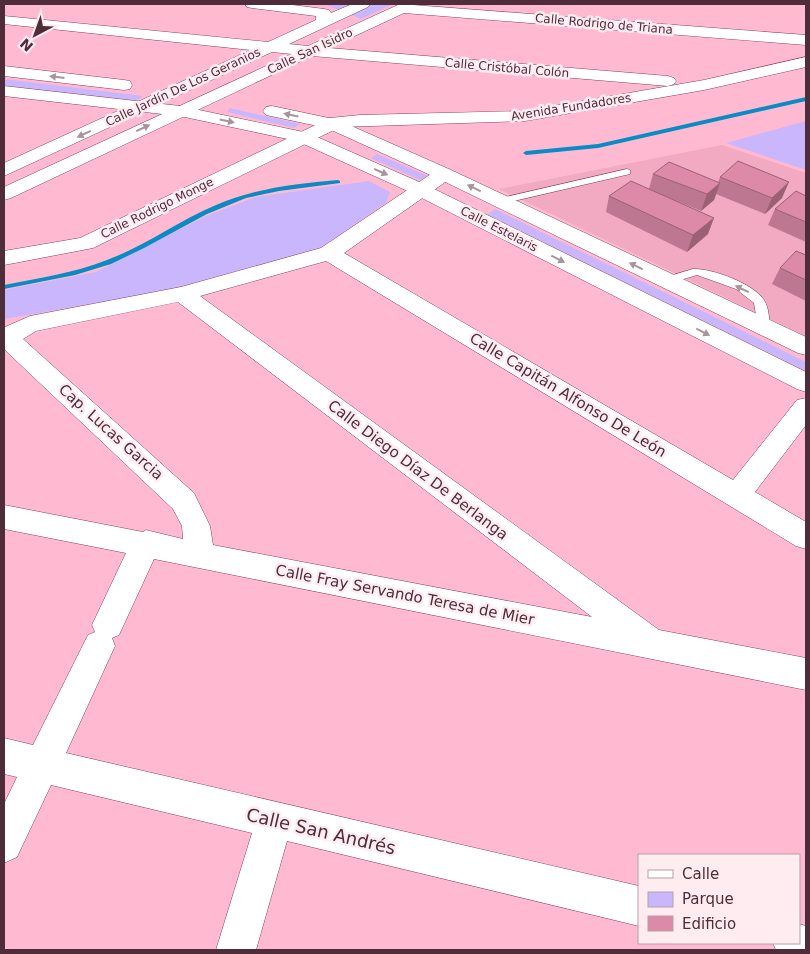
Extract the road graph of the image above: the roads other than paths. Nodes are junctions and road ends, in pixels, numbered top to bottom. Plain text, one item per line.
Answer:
1 (253, 4) edge
2 (363, 4) edge
3 (407, 6) edge
4 (324, 13) edge
5 (4, 20) edge
6 (806, 40) edge
7 (271, 47) junction
8 (310, 51) junction
9 (806, 62) edge
10 (4, 70) edge
11 (704, 85) junction
12 (4, 91) edge
13 (208, 98) junction
14 (177, 101) junction
15 (142, 106) junction
16 (332, 124) junction
17 (302, 137) junction
18 (4, 158) edge
19 (25, 161) junction
20 (4, 170) edge
21 (627, 172) dead end
22 (444, 174) junction
23 (420, 189) junction
24 (4, 194) edge
25 (501, 201) junction
26 (329, 253) junction
27 (4, 258) edge
28 (182, 294) junction
29 (806, 348) edge
30 (806, 383) edge
31 (806, 407) edge
32 (736, 496) junction
33 (4, 516) edge
34 (806, 538) edge
35 (146, 544) junction
36 (199, 554) junction
37 (653, 645) junction
38 (806, 674) edge
39 (4, 756) edge
40 (43, 765) junction
41 (274, 820) junction
42 (4, 844) edge
43 (638, 906) edge
44 (236, 950) edge

1 - 4 street
2 - 4 street, Calle Jardín De Los Geranios
3 - 6 street, Calle Rodrigo de Triana
3 - 8 street, Calle San Isidro
4 - 7 street, Calle Jardín De Los Geranios
5 - 7 street, Calle Cristóbal Colón
7 - 8 street, Calle Cristóbal Colón
7 - 14 street, Calle Jardín De Los Geranios
8 - 11 street, Calle Cristóbal Colón
8 - 13 street, Calle San Isidro
9 - 11 street, Avenida Fundadores
14 -> 10 street
11 - 16 street, Avenida Fundadores
12 - 15 street
13 - 14 street, Calle Jardín De Los Geranios
16 -> 13 street, Calle Estelaris
14 - 15 street
14 -> 17 street, Calle Estelaris
24 -> 14 street, Calle Jardín De Los Geranios
15 -> 19 street, Calle Jardín De Los Geranios
16 - 17 street, Calle Rodrigo Monge
16 - 22 street, Calle Estelaris
17 -> 23 street, Calle Estelaris
17 - 27 street, Calle Rodrigo Monge
18 - 19 street
19 - 20 street, Calle Jardín De Los Geranios
21 - 25 lane
22 - 23 street
25 -> 22 street, Calle Estelaris
23 - 26 street
23 -> 30 street, Calle Estelaris
29 -> 25 street, Calle Estelaris
26 - 28 street
26 - 32 street, Calle Capitán Alfonso De León
28 - 36 street, Cap. Lucas Garcia
28 - 37 street, Calle Diego Díaz De Berlanga
31 - 32 street
32 - 34 street, Calle Capitán Alfonso De León
33 - 35 street, Calle Fray Servando Teresa de Mier
35 - 36 street, Calle Fray Servando Teresa de Mier
35 - 40 street
36 - 37 street, Calle Fray Servando Teresa de Mier
37 - 38 street, Calle Fray Servando Teresa de Mier
39 - 40 street, Calle San Andrés
40 - 41 street, Calle San Andrés
40 - 42 street
41 - 43 street, Calle San Andrés
41 - 44 street

